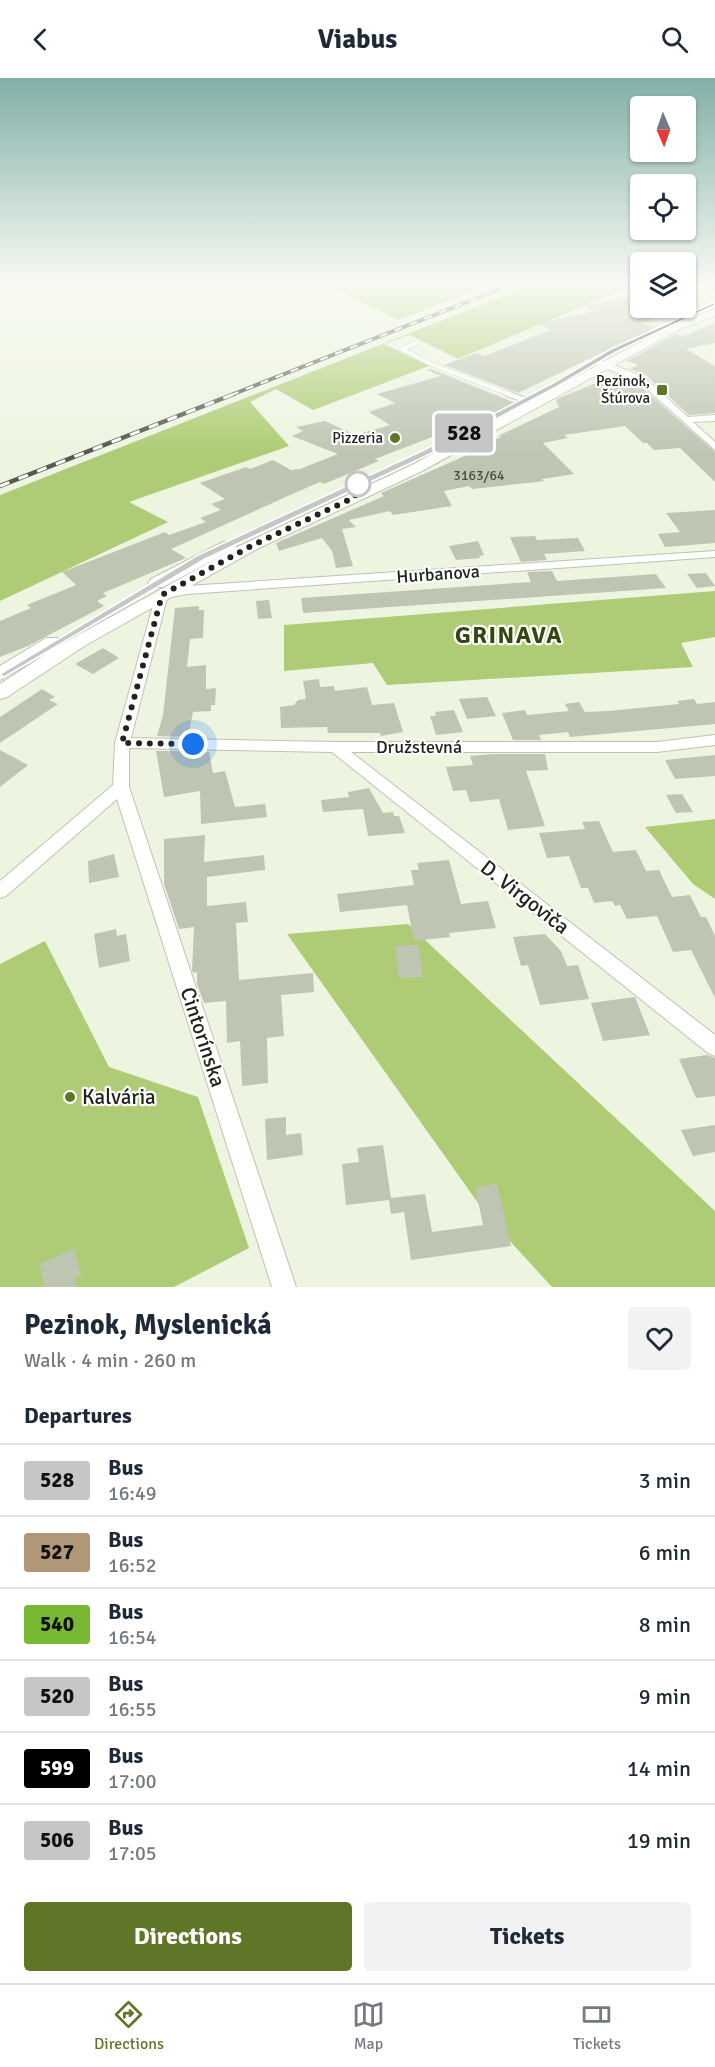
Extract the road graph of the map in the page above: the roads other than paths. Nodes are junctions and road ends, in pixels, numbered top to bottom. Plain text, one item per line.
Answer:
1 (649, 338) edge
2 (658, 338) edge
3 (418, 342) dead end
4 (602, 363) junction
5 (525, 400) junction
6 (715, 418) edge
7 (686, 420) junction
8 (715, 447) edge
9 (715, 554) edge
10 (162, 595) junction
11 (0, 674) edge
12 (0, 693) edge
13 (715, 740) edge
14 (122, 743) junction
15 (335, 747) junction
16 (121, 787) junction
17 (0, 891) edge
18 (715, 1047) edge
19 (284, 1287) edge

1 - 4 main road
2 - 4 main road
3 - 5 lane
4 - 5 main road
4 - 7 street
4 - 10 main road
5 - 11 main road
6 - 7 street
7 - 8 street
9 - 10 street, Hurbanova
10 - 12 main road
10 - 14 street, Cintorínska
13 - 15 street, Družstevná
14 - 15 street, Družstevná
14 - 16 street, Cintorínska
15 - 18 street, D. Virgoviča
16 - 17 street
16 - 19 street, Cintorínska

